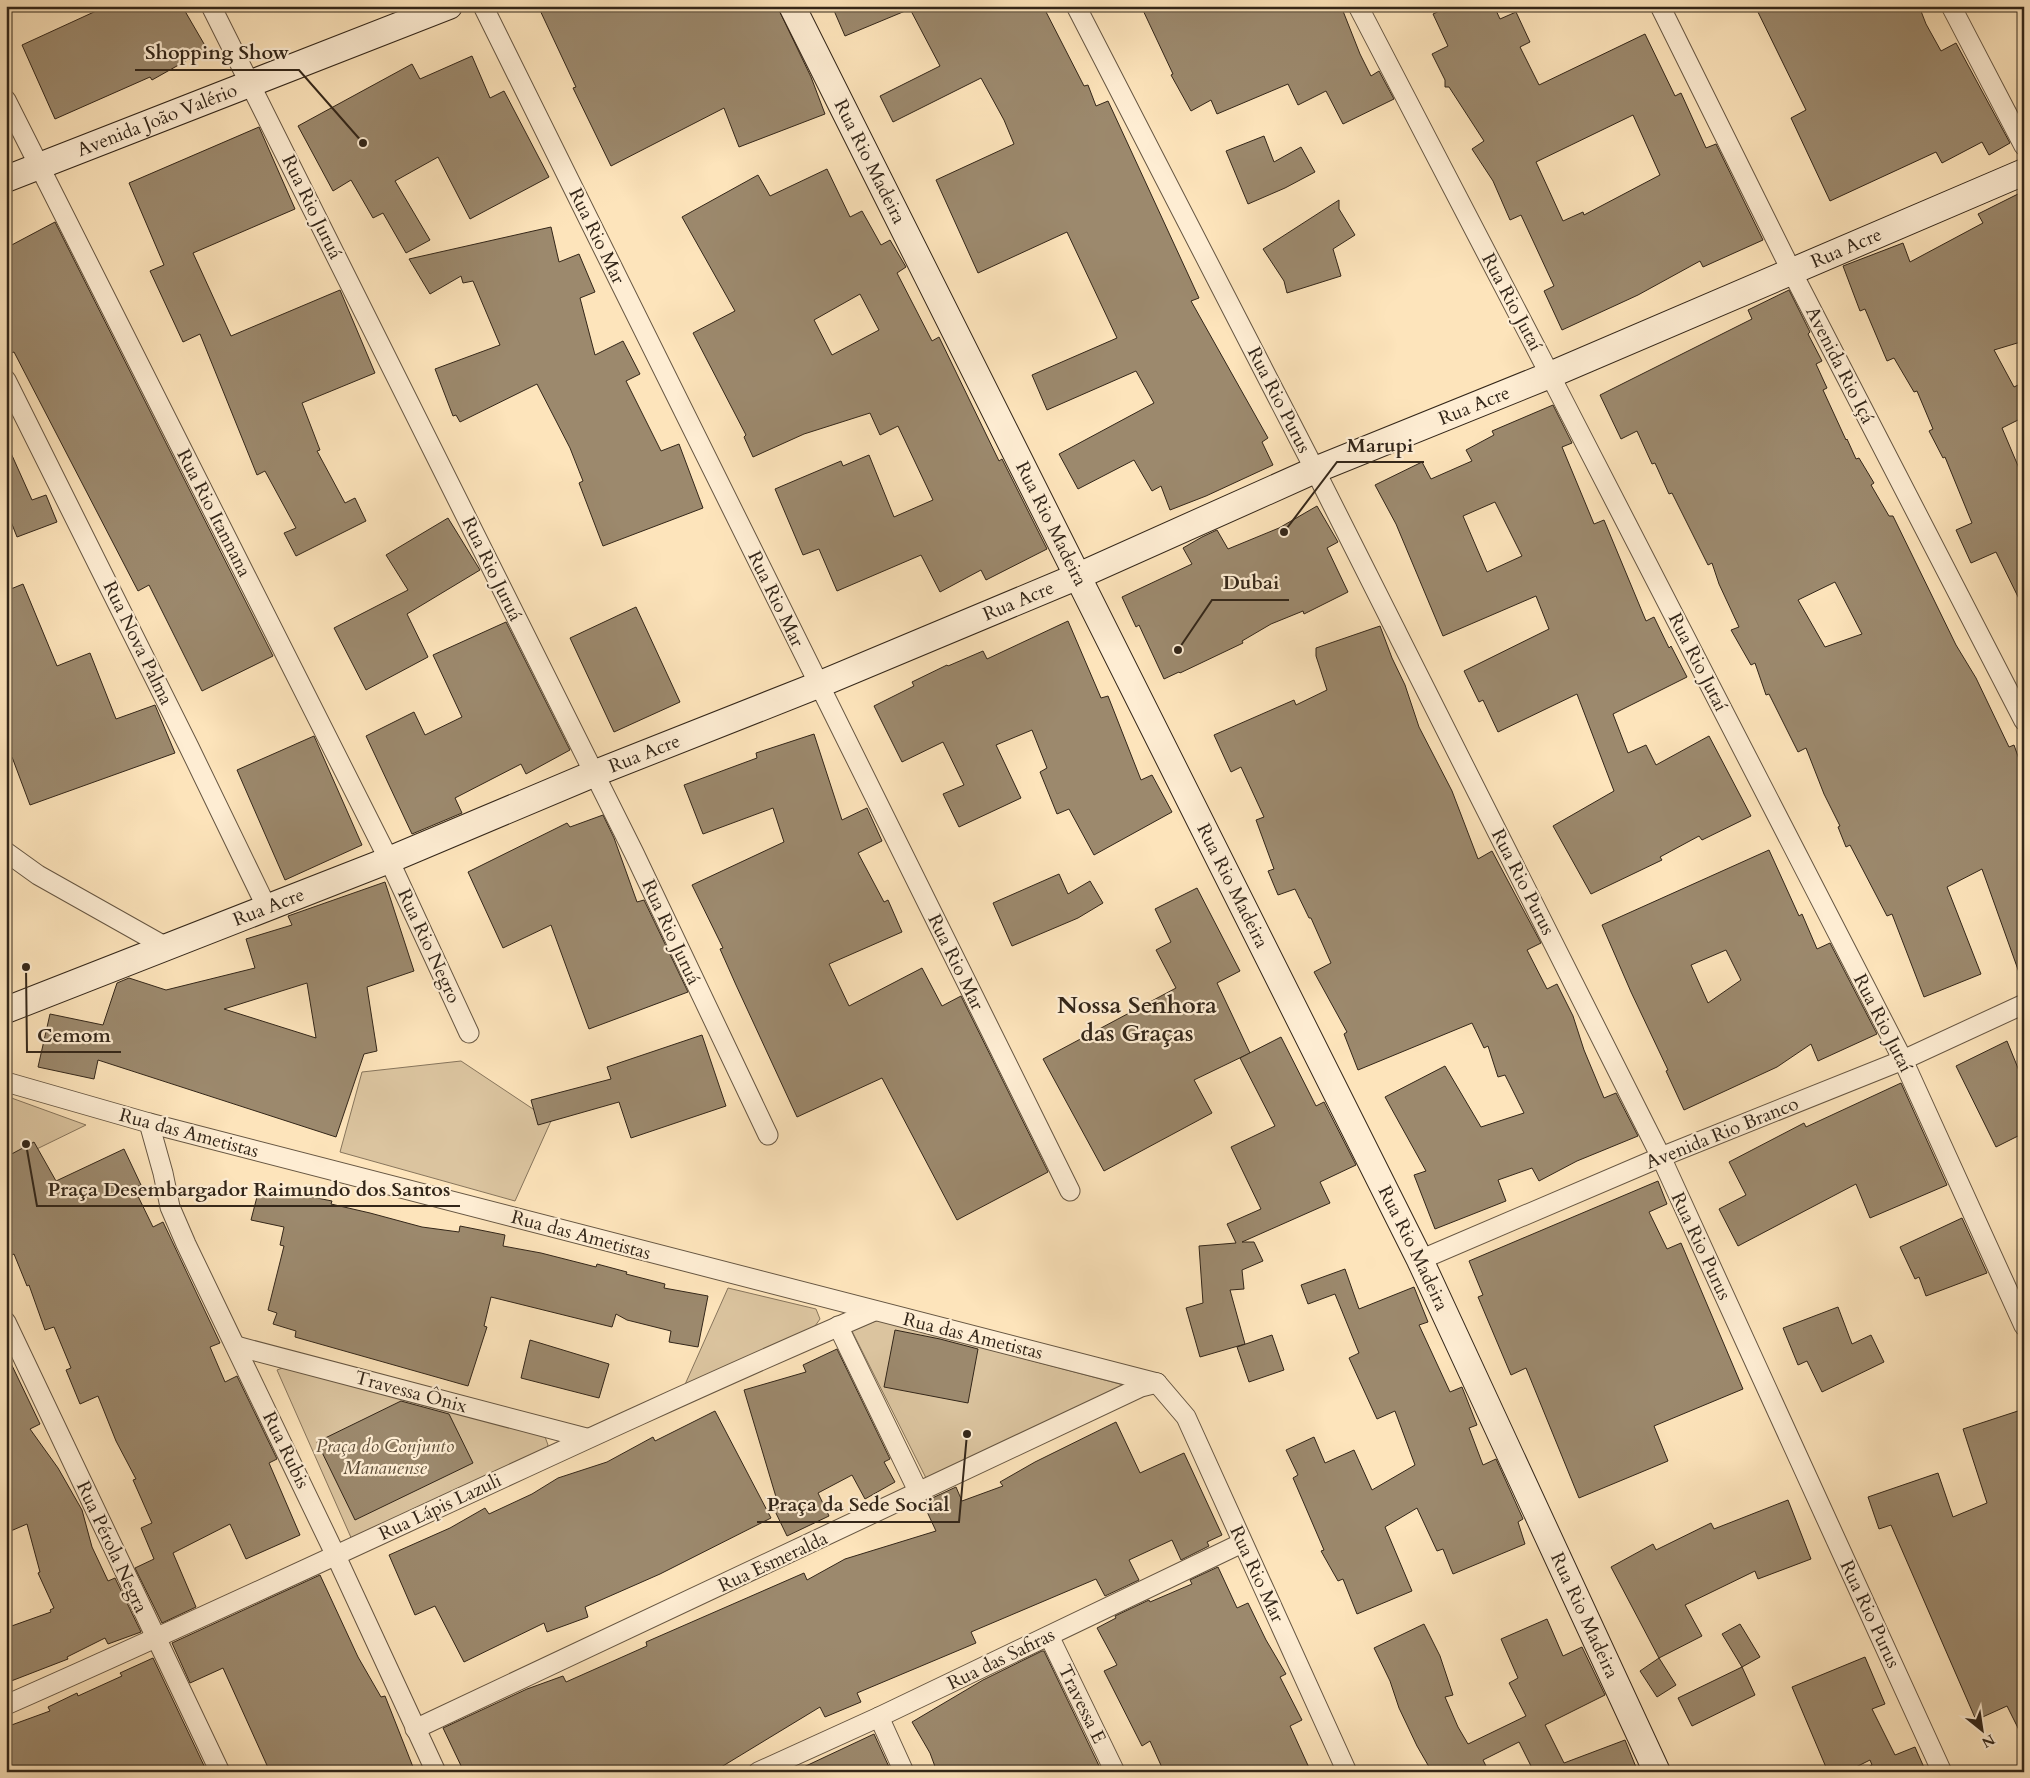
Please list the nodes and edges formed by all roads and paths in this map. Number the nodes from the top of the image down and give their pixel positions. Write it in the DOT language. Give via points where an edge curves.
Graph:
graph roads {
  1 [pos="210,6"];
  2 [pos="449,6"];
  3 [pos="483,6"];
  4 [pos="792,6"];
  5 [pos="1076,6"];
  6 [pos="1358,6"];
  7 [pos="1660,6"];
  8 [pos="1951,6"];
  9 [pos="251,84"];
  10 [pos="6,100"];
  11 [pos="2024,146"];
  12 [pos="40,166"];
  13 [pos="2024,172"];
  14 [pos="6,179"];
  15 [pos="1792,272"];
  16 [pos="1550,375"];
  17 [pos="6,380"];
  18 [pos="1315,470"];
  19 [pos="1076,577"];
  20 [pos="818,685"];
  21 [pos="2024,721"];
  22 [pos="593,774"];
  23 [pos="6,852"];
  24 [pos="389,860"];
  25 [pos="267,908"];
  26 [pos="166,947"];
  27 [pos="2024,1004"];
  28 [pos="6,1010"];
  29 [pos="469,1032"];
  30 [pos="1903,1060"];
  31 [pos="6,1082"];
  32 [pos="149,1123"];
  33 [pos="768,1135"];
  34 [pos="1661,1157"];
  35 [pos="1070,1191"];
  36 [pos="1420,1260"];
  37 [pos="874,1311"];
  38 [pos="6,1322"];
  39 [pos="838,1326"];
  40 [pos="2024,1326"];
  41 [pos="236,1346"];
  42 [pos="1157,1383"];
  43 [pos="586,1438"];
  44 [pos="919,1493"];
  45 [pos="1242,1542"];
  46 [pos="336,1556"];
  47 [pos="1050,1636"];
  48 [pos="156,1639"];
  49 [pos="6,1705"];
  50 [pos="880,1717"];
  51 [pos="416,1728"];
  52 [pos="220,1772"];
  53 [pos="436,1772"];
  54 [pos="758,1772"];
  55 [pos="904,1772"];
  56 [pos="1115,1772"];
  57 [pos="1347,1772"];
  58 [pos="1657,1772"];
  59 [pos="1942,1772"];
  1 -- 9 [label="street, Rua Rio Juruá"];
  2 -- 9 [label="street, Avenida João Valério"];
  3 -- 20 [label="street, Rua Rio Mar"];
  4 -- 19 [label="street, Rua Rio Madeira"];
  5 -- 18 [label="street, Rua Rio Purus"];
  6 -- 16 [label="street, Rua Rio Jutaí"];
  7 -- 15 [label="street, Avenida Rio Içá"];
  8 -- 11 [label="street"];
  9 -- 12 [label="street, Avenida João Valério"];
  9 -- 22 [label="street, Rua Rio Juruá"];
  10 -- 12 [label="street"];
  12 -- 14 [label="street, Avenida João Valério"];
  12 -- 24 [label="street, Rua Rio Itannana"];
  13 -- 15 [label="street, Rua Acre"];
  15 -- 16 [label="street, Rua Acre"];
  15 -- 21 [label="street, Avenida Rio Içá"];
  16 -- 18 [label="street, Rua Acre"];
  16 -- 30 [label="street, Rua Rio Jutaí"];
  17 -- 25 [label="street, Rua Nova Palma"];
  18 -- 19 [label="street, Rua Acre"];
  18 -- 34 [label="street, Rua Rio Purus"];
  19 -- 20 [label="street, Rua Acre"];
  19 -- 36 [label="street, Rua Rio Madeira"];
  20 -- 22 [label="street, Rua Acre"];
  20 -- 35 [label="street, Rua Rio Mar"];
  22 -- 24 [label="street, Rua Acre"];
  22 -- 33 [label="street, Rua Rio Juruá"];
  23 -- 26 [label="street" via="38,874"];
  24 -- 25 [label="street, Rua Acre"];
  24 -- 29 [label="street, Rua Rio Negro"];
  25 -- 26 [label="street, Rua Acre"];
  26 -- 28 [label="street, Rua Acre"];
  27 -- 30 [label="street, Avenida Rio Branco"];
  30 -- 34 [label="street, Avenida Rio Branco"];
  30 -- 40 [label="street, Rua Rio Jutaí"];
  31 -- 32 [label="street, Rua das Ametistas"];
  32 -- 37 [label="street, Rua das Ametistas"];
  32 -- 41 [label="street, Rua Rubis" via="170,1207"];
  34 -- 36 [label="street, Avenida Rio Branco"];
  34 -- 59 [label="street, Rua Rio Purus"];
  36 -- 58 [label="street, Rua Rio Madeira"];
  37 -- 39 [label="street, Rua Lápis Lazuli"];
  37 -- 42 [label="street, Rua das Ametistas"];
  38 -- 48 [label="street, Rua Pérola Negra"];
  39 -- 43 [label="street, Rua Lápis Lazuli"];
  39 -- 44 [label="street"];
  41 -- 43 [label="street, Travessa Ônix"];
  41 -- 46 [label="street, Rua Rubis"];
  42 -- 44 [label="street, Rua Esmeralda" via="1141,1387"];
  42 -- 45 [label="street, Rua Rio Mar" via="1186,1417"];
  43 -- 46 [label="street, Rua Lápis Lazuli"];
  44 -- 51 [label="street, Rua Esmeralda"];
  45 -- 47 [label="street, Rua das Safiras"];
  45 -- 57 [label="street, Rua Rio Mar"];
  46 -- 48 [label="street, Rua Lápis Lazuli"];
  46 -- 51 [label="street, Rua Rubis"];
  47 -- 50 [label="street, Rua das Safiras"];
  47 -- 56 [label="street, Travessa E"];
  48 -- 49 [label="street, Rua Lápis Lazuli"];
  48 -- 52 [label="street, Rua Pérola Negra"];
  50 -- 54 [label="street, Rua das Safiras"];
  50 -- 55 [label="street"];
  51 -- 53 [label="street, Rua Rubis"];
}
